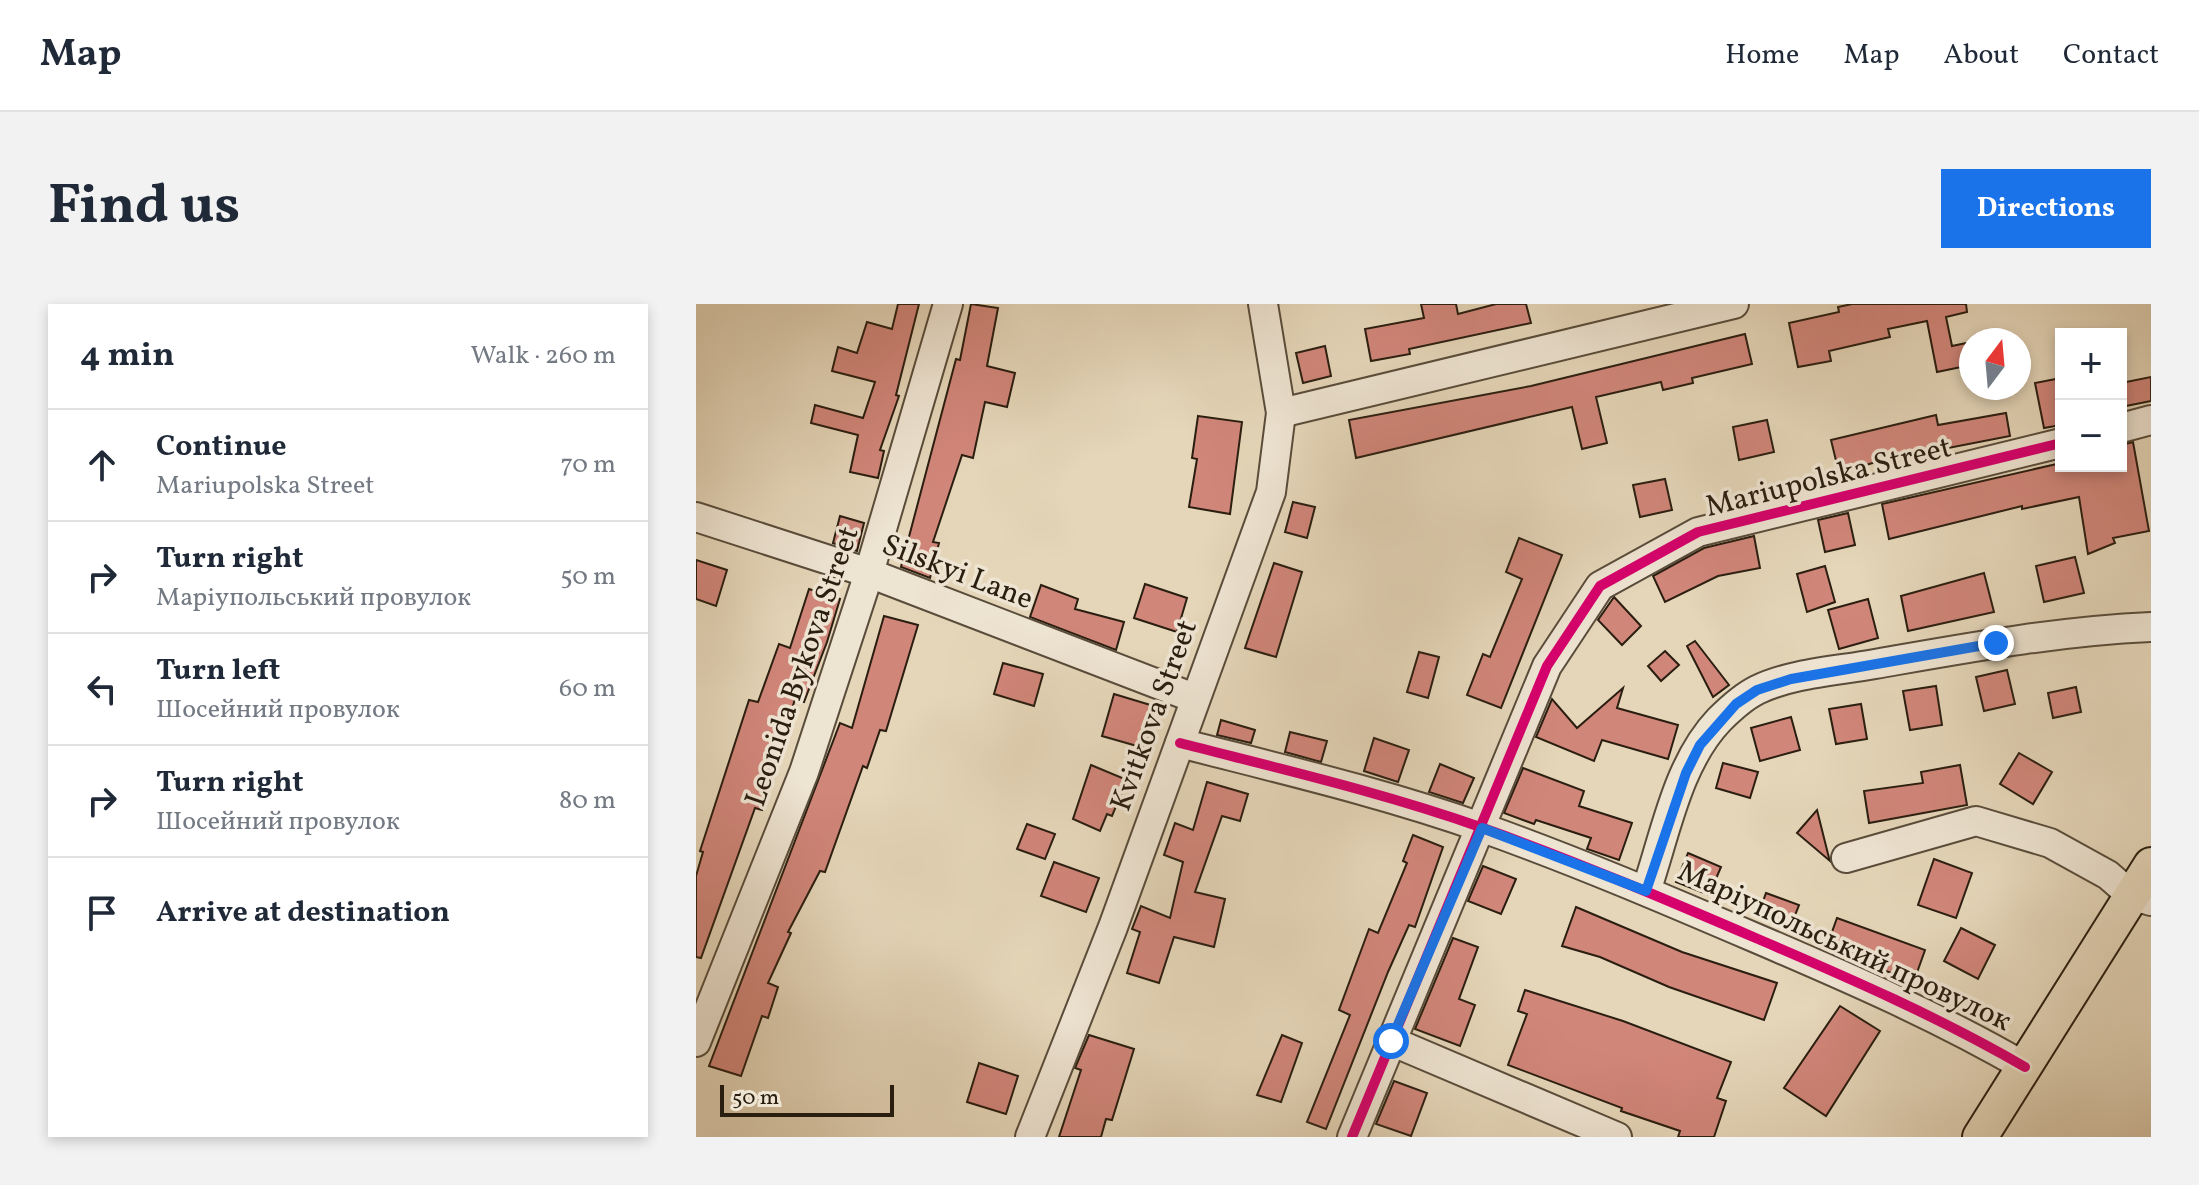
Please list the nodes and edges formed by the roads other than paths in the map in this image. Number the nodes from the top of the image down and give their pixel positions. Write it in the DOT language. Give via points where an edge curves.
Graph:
graph roads {
  1 [pos="948,304"];
  2 [pos="1263,304"];
  3 [pos="1734,304"];
  4 [pos="1281,413"];
  5 [pos="2151,420"];
  6 [pos="2127,426"];
  7 [pos="2055,444"];
  8 [pos="696,517"];
  9 [pos="869,573"];
  10 [pos="2151,627"];
  11 [pos="1194,698"];
  12 [pos="1180,743"];
  13 [pos="1482,828"];
  14 [pos="1846,858"];
  15 [pos="2151,865"];
  16 [pos="1646,891"];
  17 [pos="2141,898"];
  18 [pos="1391,1041"];
  19 [pos="696,1042"];
  20 [pos="2025,1067"];
  21 [pos="1030,1137"];
  22 [pos="1352,1137"];
  23 [pos="1617,1137"];
  24 [pos="1980,1137"];
  1 -- 9 [label="street, Leonida Bykova Street"];
  2 -- 4 [label="street, Kvitkova Street"];
  3 -- 4 [label="street"];
  4 -- 11 [label="street, Kvitkova Street" via="1271,492"];
  5 -- 6 [label="street"];
  7 -- 13 [label="street, Mariupolska Street" via="1698,532 1600,586 1547,666"];
  8 -- 9 [label="street, Silskyi Lane"];
  9 -- 11 [label="street, Silskyi Lane"];
  9 -- 19 [label="street, Leonida Bykova Street" via="804,772"];
  10 -- 16 [label="street" via="2080,630 1996,643 1791,679 1757,690 1717,722 1700,745"];
  11 -- 12 [label="street, Kvitkova Street"];
  12 -- 13 [label="street, Маріупольський провулок" via="1356,788"];
  12 -- 21 [label="street, Kvitkova Street"];
  13 -- 16 [label="street, Маріупольський провулок"];
  13 -- 18 [label="street, Mariupolska Street"];
  14 -- 17 [label="street" via="1976,821 2050,843"];
  15 -- 17 [label="main road"];
  16 -- 20 [label="street, Маріупольський провулок" via="1943,1021"];
  17 -- 20 [label="main road"];
  18 -- 22 [label="street, Mariupolska Street"];
  18 -- 23 [label="street"];
  20 -- 24 [label="main road"];
}
